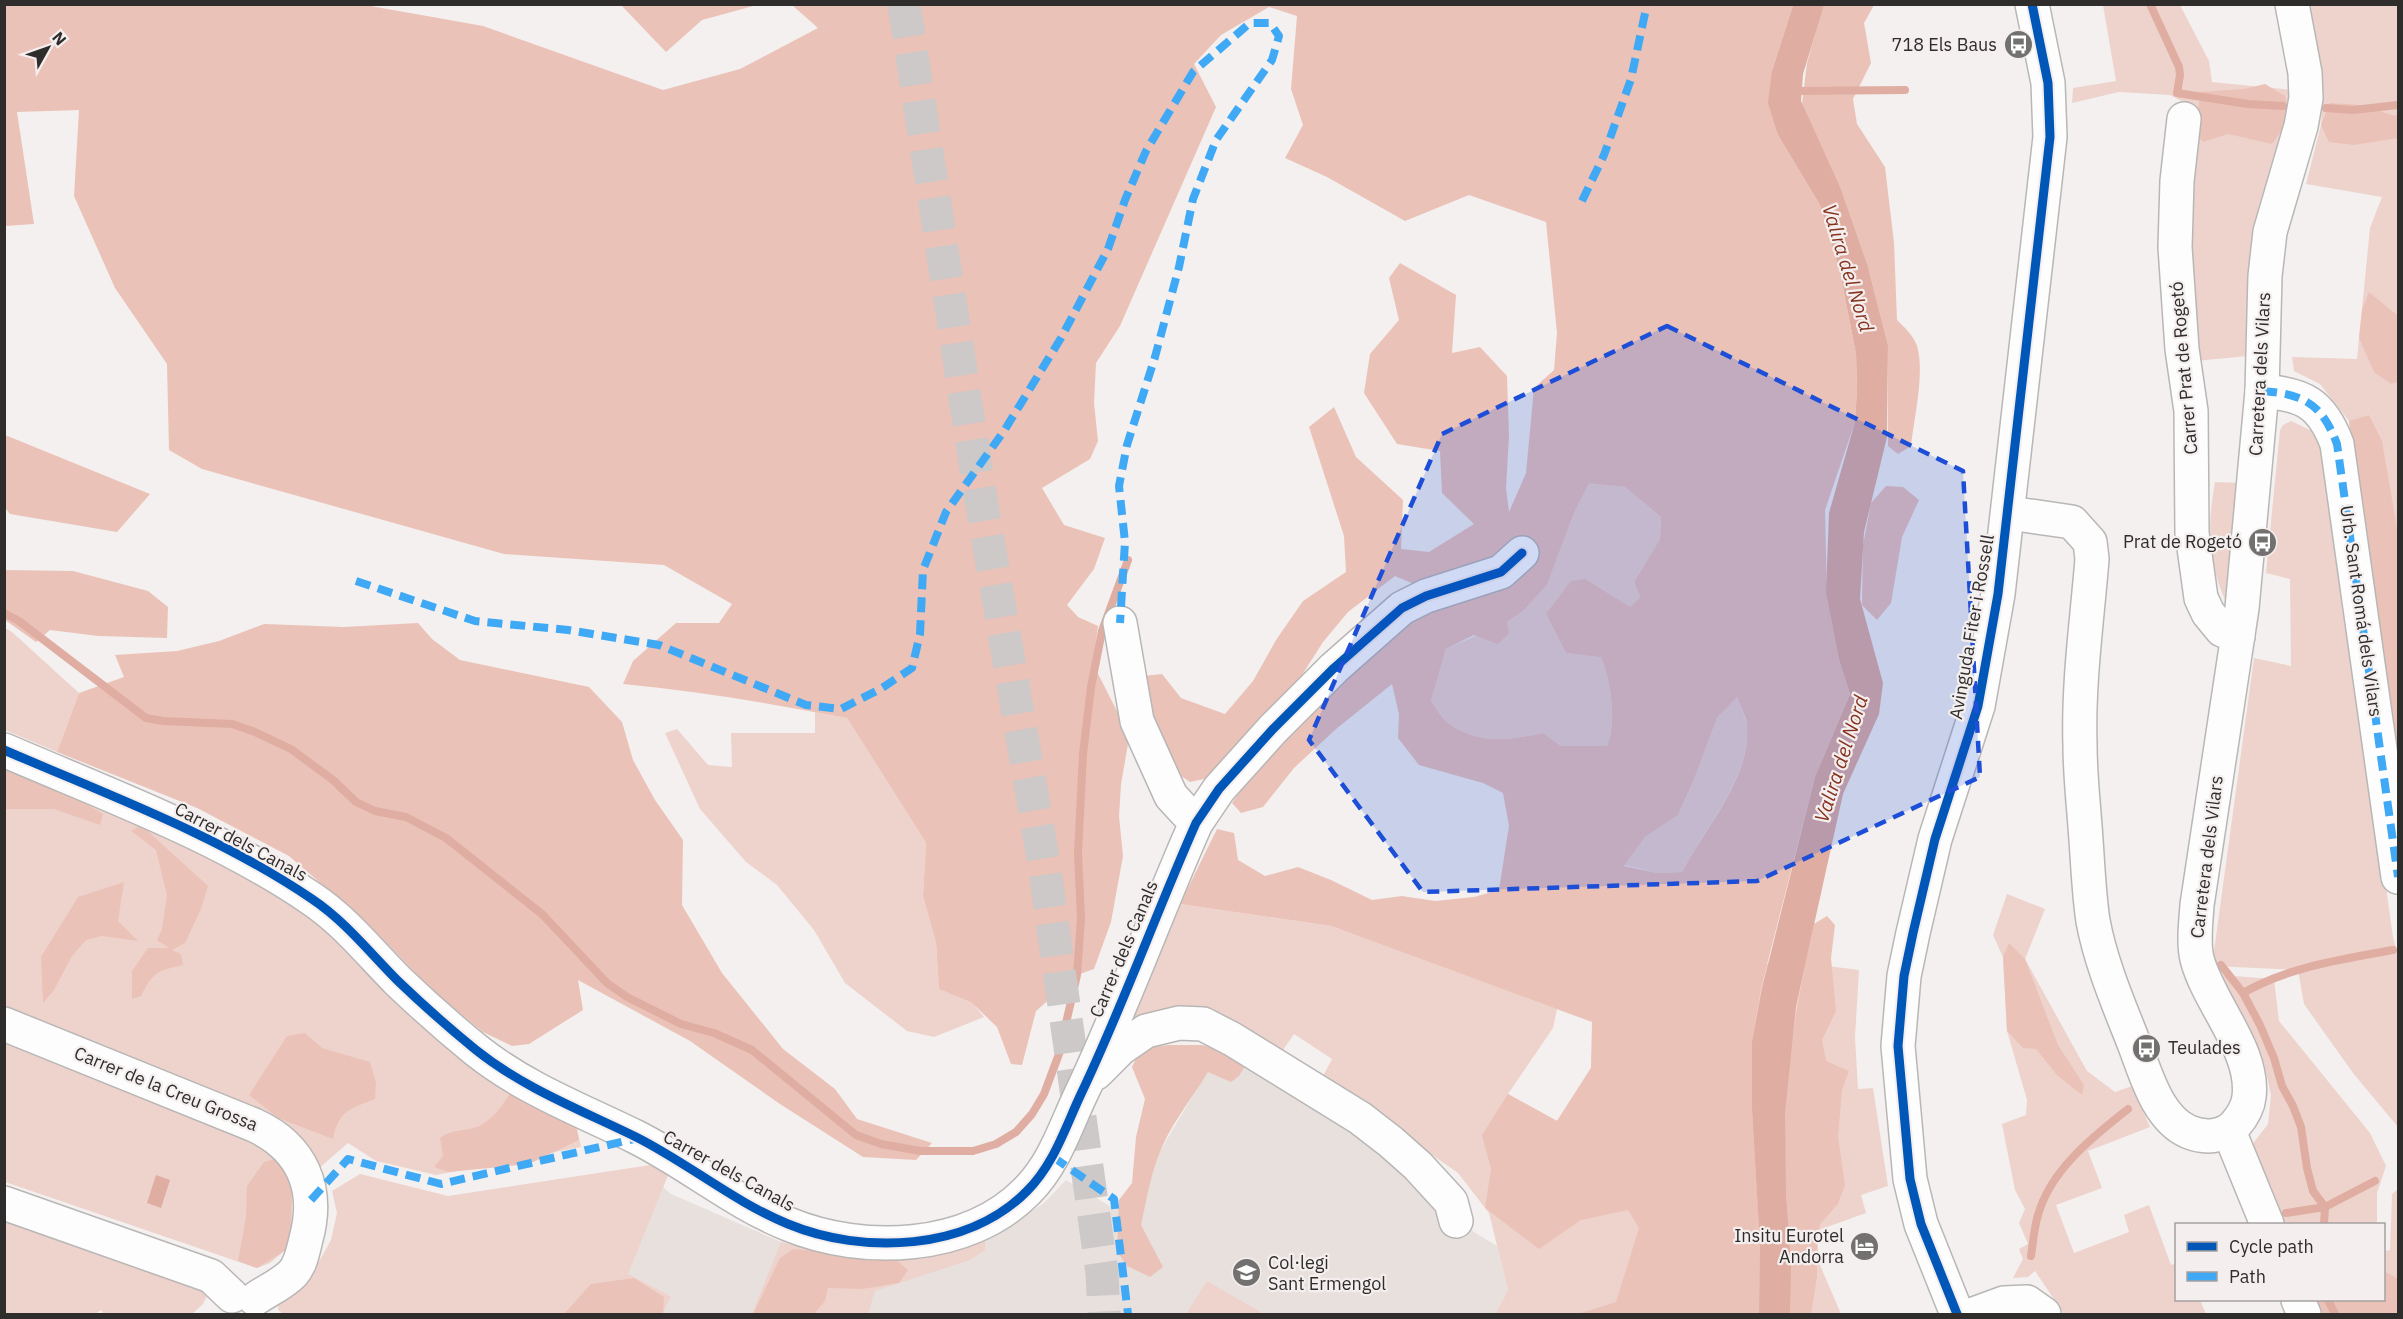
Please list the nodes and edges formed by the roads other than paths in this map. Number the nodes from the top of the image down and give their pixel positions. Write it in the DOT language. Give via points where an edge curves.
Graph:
graph roads {
  1 [pos="2032,4"];
  2 [pos="2292,4"];
  3 [pos="2184,119"];
  4 [pos="2262,390"];
  5 [pos="2008,513"];
  6 [pos="1522,553"];
  7 [pos="1120,623"];
  8 [pos="2238,636"];
  9 [pos="4,750"];
  10 [pos="1196,823"];
  11 [pos="2398,877"];
  12 [pos="4,1024"];
  13 [pos="1088,1082"];
  14 [pos="2229,1131"];
  15 [pos="4,1203"];
  16 [pos="1456,1221"];
  17 [pos="2267,1223"];
  18 [pos="242,1306"];
  19 [pos="1957,1314"];
  20 [pos="1974,1314"];
  21 [pos="2044,1314"];
  1 -- 5 [label="street, Avinguda Fiter i Rossell" via="2048,83 2050,137"];
  2 -- 4 [label="street, Carretera dels Vilars" via="2306,98 2270,232"];
  3 -- 8 [label="street, Carrer Prat de Rogetó" via="2175,247 2191,411 2192,533 2201,598 2222,630"];
  4 -- 8 [label="street, Carretera dels Vilars"];
  4 -- 11 [label="street, Urb. Sant Romá dels Vilars" via="2299,397 2312,405 2323,414 2337,444"];
  5 -- 14 [label="street" via="2072,522 2090,542 2080,745 2093,921 2150,1087 2164,1110 2180,1128 2200,1137"];
  5 -- 19 [label="street, Avinguda Fiter i Rossell" via="1978,706 1924,883 1904,976 1898,1046 1910,1179 1921,1224"];
  6 -- 10 [label="street, Carrer dels Canals" via="1501,572 1426,596 1402,608 1272,729 1219,789"];
  7 -- 10 [label="street" via="1137,722 1171,796"];
  8 -- 14 [label="street, Carretera dels Vilars" via="2195,940 2205,979 2250,1076 2249,1099"];
  9 -- 13 [label="street, Carrer dels Canals" via="198,834 277,876 317,902 438,1018 490,1060 530,1087 638,1138 716,1187 789,1225 844,1239 895,1243 939,1239 979,1224 1017,1200 1042,1175"];
  10 -- 13 [label="street, Carrer dels Canals"];
  12 -- 18 [label="street, Carrer de la Creu Grossa" via="254,1125 273,1134 293,1154 308,1178 311,1200 300,1262 292,1274"];
  13 -- 16 [label="street, Carrer dels Canals" via="1120,1049 1146,1031 1179,1023 1203,1024 1360,1118 1391,1142 1451,1202"];
  14 -- 17 [label="street"];
  15 -- 18 [label="street" via="211,1276"];
  20 -- 21 [label="street" via="2004,1303 2027,1302"];
}
